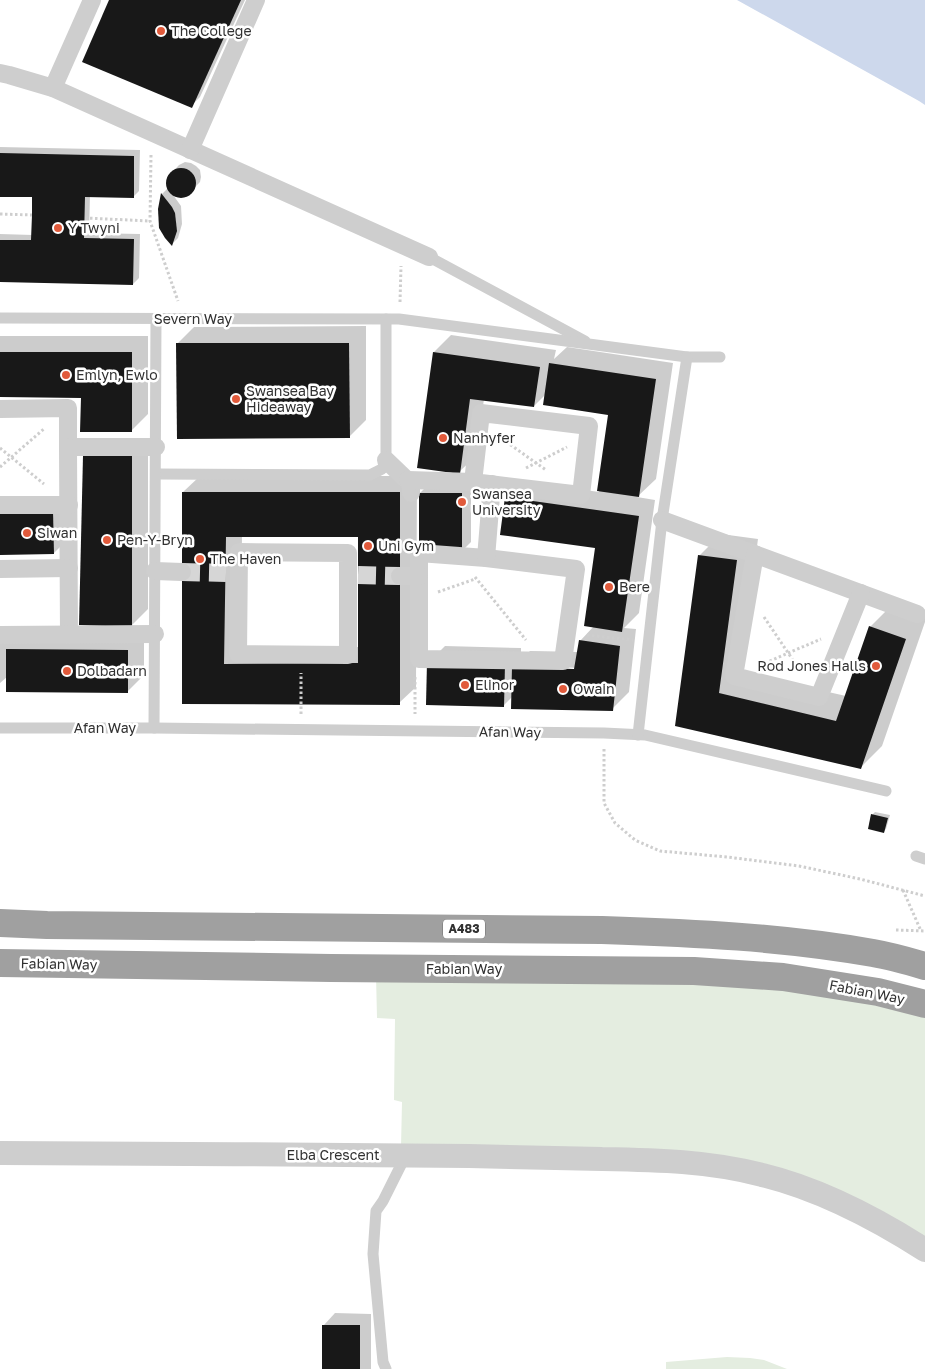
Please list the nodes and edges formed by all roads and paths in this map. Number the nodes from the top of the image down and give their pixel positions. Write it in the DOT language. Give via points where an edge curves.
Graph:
graph roads {
  1 [pos="92,0"];
  2 [pos="256,0"];
  3 [pos="0,73"];
  4 [pos="53,88"];
  5 [pos="152,133"];
  6 [pos="190,150"];
  7 [pos="0,214"];
  8 [pos="32,215"];
  9 [pos="85,218"];
  10 [pos="150,222"];
  11 [pos="402,245"];
  12 [pos="429,257"];
  13 [pos="0,318"];
  14 [pos="156,318"];
  15 [pos="184,319"];
  16 [pos="386,319"];
  17 [pos="399,319"];
  18 [pos="593,345"];
  19 [pos="687,357"];
  20 [pos="720,357"];
  21 [pos="68,408"];
  22 [pos="0,409"];
  23 [pos="480,424"];
  24 [pos="588,437"];
  25 [pos="68,447"];
  26 [pos="156,447"];
  27 [pos="0,448"];
  28 [pos="11,457"];
  29 [pos="386,460"];
  30 [pos="536,463"];
  31 [pos="0,467"];
  32 [pos="156,474"];
  33 [pos="473,482"];
  34 [pos="492,484"];
  35 [pos="581,495"];
  36 [pos="0,505"];
  37 [pos="69,505"];
  38 [pos="662,520"];
  39 [pos="447,554"];
  40 [pos="755,554"];
  41 [pos="486,558"];
  42 [pos="69,568"];
  43 [pos="0,569"];
  44 [pos="155,571"];
  45 [pos="182,572"];
  46 [pos="400,576"];
  47 [pos="419,576"];
  48 [pos="861,593"];
  49 [pos="748,594"];
  50 [pos="917,614"];
  51 [pos="847,628"];
  52 [pos="567,632"];
  53 [pos="0,634"];
  54 [pos="69,634"];
  55 [pos="155,634"];
  56 [pos="648,642"];
  57 [pos="788,653"];
  58 [pos="301,655"];
  59 [pos="419,660"];
  60 [pos="542,660"];
  61 [pos="734,676"];
  62 [pos="819,697"];
  63 [pos="0,728"];
  64 [pos="154,728"];
  65 [pos="300,730"];
  66 [pos="415,732"];
  67 [pos="604,733"];
  68 [pos="638,735"];
  69 [pos="886,792"];
  70 [pos="903,890"];
  71 [pos="925,896"];
  72 [pos="0,923"];
  73 [pos="920,931"];
  74 [pos="0,963"];
  75 [pos="925,966"];
  76 [pos="925,1004"];
  77 [pos="0,1153"];
  78 [pos="406,1155"];
  79 [pos="925,1250"];
  80 [pos="386,1369"];
  1 -- 4 [label="street"];
  2 -- 6 [label="street"];
  3 -- 4 [label="street"];
  4 -- 5 [label="street"];
  5 -- 6 [label="street"];
  5 -- 10 [label="path"];
  6 -- 11 [label="street"];
  7 -- 8 [label="path"];
  9 -- 10 [label="path"];
  10 -- 15 [label="path"];
  11 -- 12 [label="street"];
  11 -- 17 [label="path"];
  12 -- 18 [label="lane"];
  13 -- 14 [label="lane, Severn Way"];
  14 -- 15 [label="lane, Severn Way"];
  14 -- 26 [label="lane"];
  15 -- 16 [label="lane, Severn Way"];
  16 -- 17 [label="lane, Severn Way"];
  16 -- 29 [label="lane"];
  17 -- 18 [label="lane, Severn Way"];
  18 -- 19 [label="lane, Severn Way"];
  19 -- 20 [label="lane, Severn Way"];
  19 -- 38 [label="lane"];
  21 -- 22 [label="street"];
  21 -- 25 [label="street"];
  21 -- 28 [label="path"];
  23 -- 24 [label="street" via="481,413 589,426"];
  23 -- 30 [label="path"];
  23 -- 33 [label="street"];
  24 -- 30 [label="path"];
  24 -- 35 [label="street"];
  25 -- 26 [label="street"];
  25 -- 37 [label="street"];
  26 -- 32 [label="lane"];
  27 -- 28 [label="path"];
  28 -- 31 [label="path"];
  28 -- 37 [label="path"];
  29 -- 32 [label="lane" via="382,469 370,474"];
  29 -- 33 [label="street" via="409,486"];
  30 -- 34 [label="path"];
  30 -- 35 [label="path"];
  32 -- 44 [label="lane"];
  33 -- 34 [label="street"];
  34 -- 35 [label="street"];
  34 -- 41 [label="street"];
  36 -- 37 [label="street"];
  37 -- 42 [label="street"];
  38 -- 40 [label="street"];
  38 -- 56 [label="lane"];
  39 -- 41 [label="street"];
  39 -- 47 [label="street" via="419,553"];
  39 -- 60 [label="path" via="476,578"];
  40 -- 48 [label="street"];
  40 -- 49 [label="street"];
  41 -- 52 [label="street" via="576,569"];
  42 -- 43 [label="street"];
  42 -- 54 [label="street"];
  44 -- 45 [label="street"];
  44 -- 55 [label="lane"];
  46 -- 47 [label="street"];
  47 -- 59 [label="street"];
  48 -- 50 [label="street"];
  48 -- 51 [label="street"];
  49 -- 57 [label="path"];
  49 -- 61 [label="street"];
  51 -- 57 [label="path"];
  51 -- 62 [label="street"];
  52 -- 56 [label="path"];
  52 -- 60 [label="street" via="563,661"];
  53 -- 54 [label="street"];
  54 -- 55 [label="street"];
  55 -- 64 [label="lane"];
  56 -- 68 [label="lane"];
  57 -- 61 [label="path"];
  57 -- 62 [label="path"];
  58 -- 58 [label="street" via="238,654 232,573 239,552 348,553 348,655"];
  58 -- 65 [label="path"];
  59 -- 60 [label="street"];
  59 -- 66 [label="path" via="415,670"];
  61 -- 62 [label="street"];
  63 -- 64 [label="lane, Afan Way"];
  64 -- 65 [label="lane, Afan Way"];
  65 -- 66 [label="lane, Afan Way"];
  66 -- 67 [label="lane, Afan Way"];
  67 -- 68 [label="lane, Afan Way"];
  67 -- 70 [label="path" via="604,802 615,823 635,840 660,851 798,866"];
  68 -- 69 [label="lane, Afan Way"];
  70 -- 71 [label="path"];
  70 -- 73 [label="path"];
  72 -- 75 [label="highway, A483" via="693,933 874,953"];
  74 -- 76 [label="highway, Fabian Way" via="694,971 782,977 878,992"];
  77 -- 78 [label="street, Elba Crescent"];
  78 -- 79 [label="street, Elba Crescent" via="667,1160 714,1165 808,1189 855,1210"];
  78 -- 80 [label="lane" via="376,1212 373,1254"];
}
